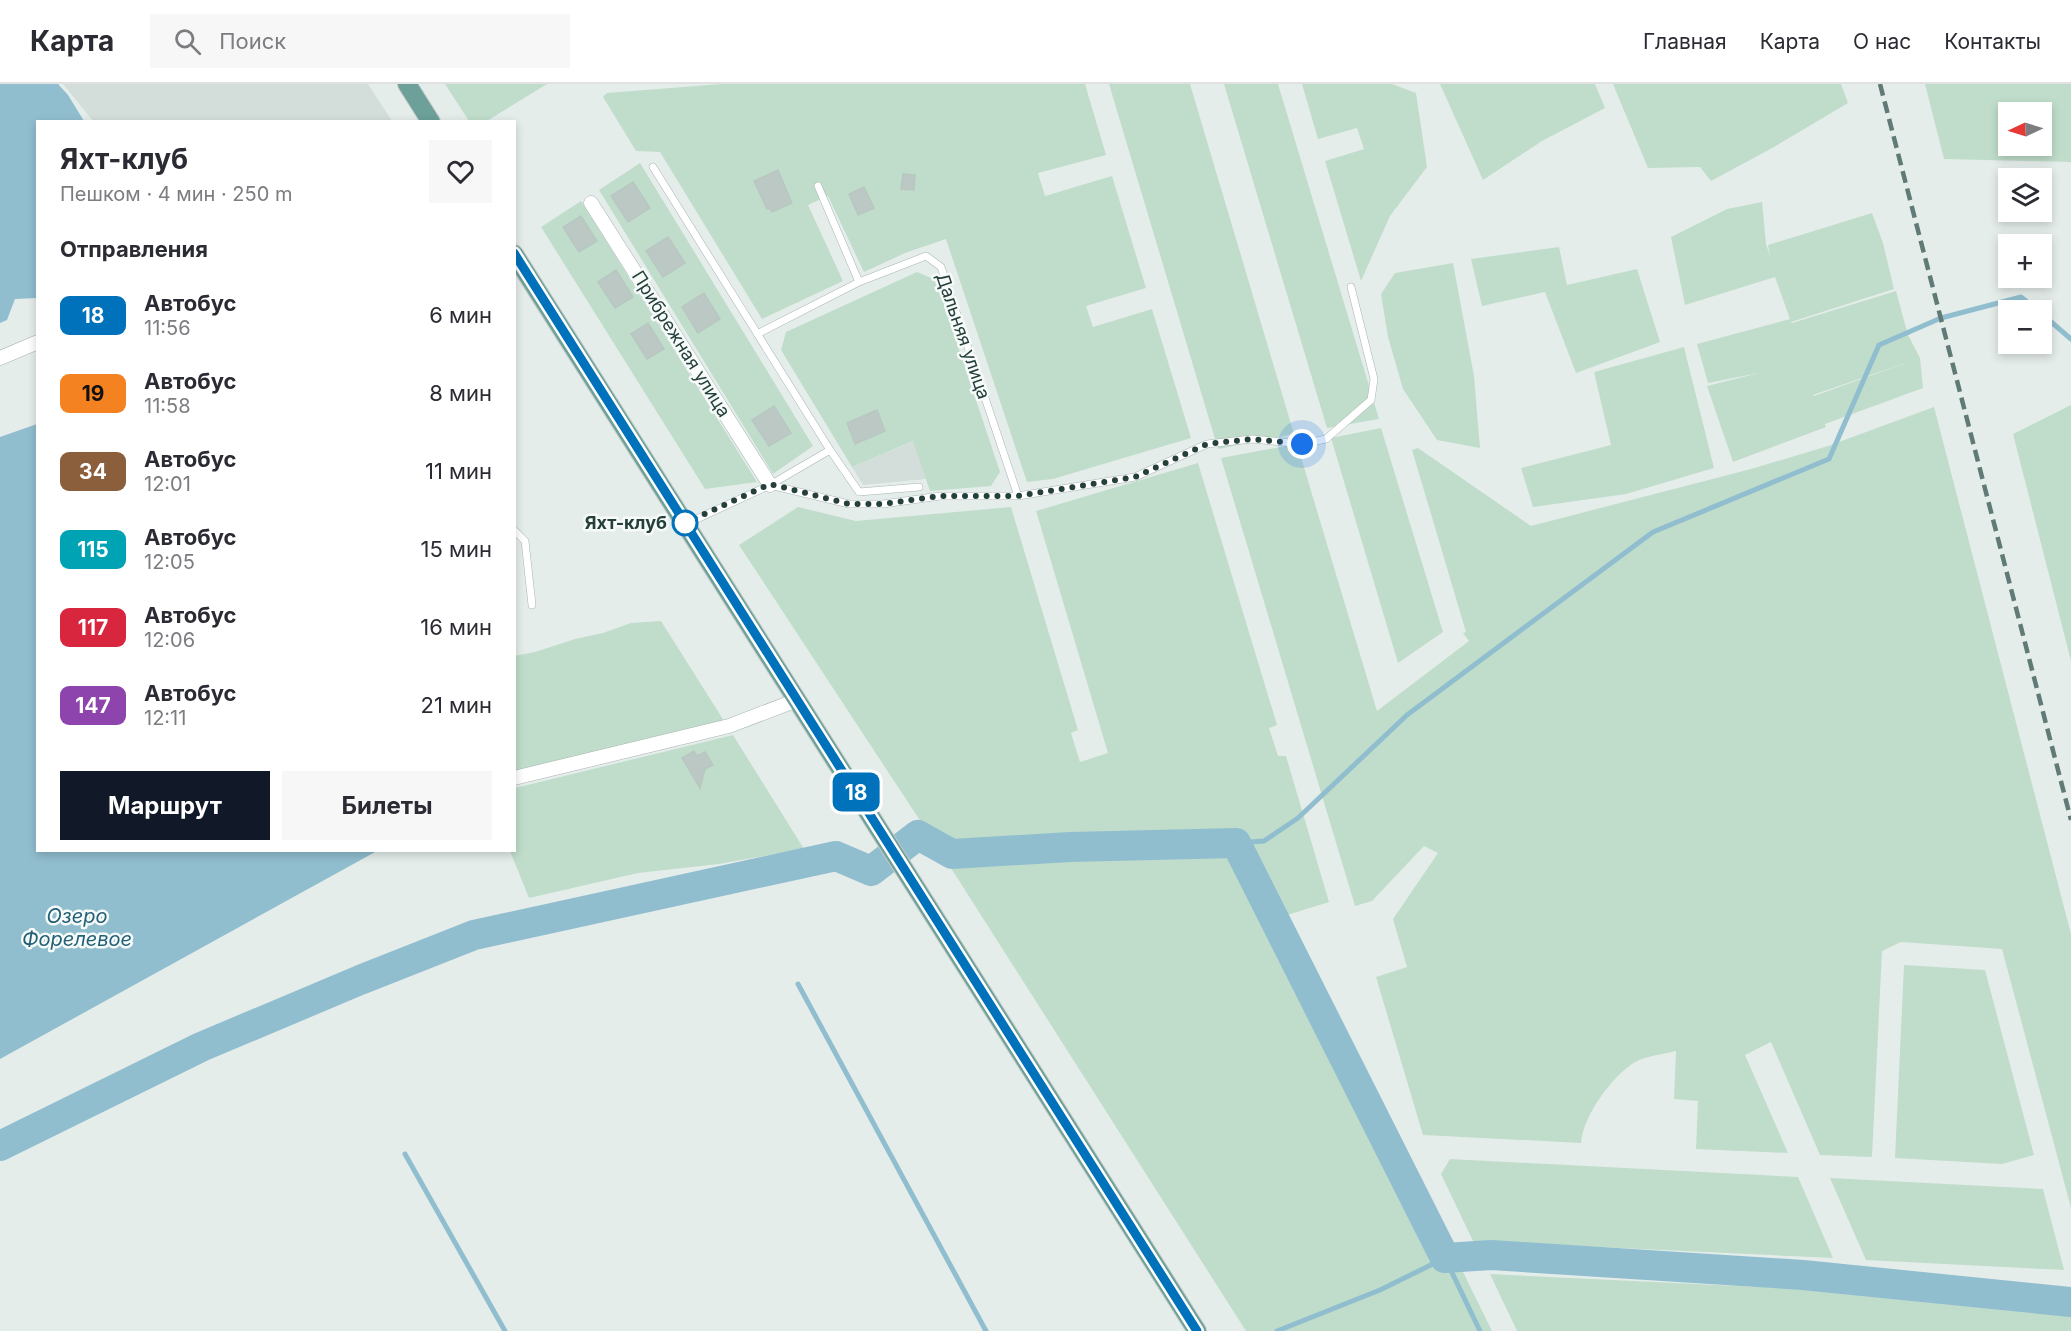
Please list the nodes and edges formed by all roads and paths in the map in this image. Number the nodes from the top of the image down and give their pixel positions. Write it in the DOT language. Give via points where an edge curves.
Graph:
graph roads {
  1 [pos="407,84"];
  2 [pos="430,120"];
  3 [pos="653,167"];
  4 [pos="818,186"];
  5 [pos="591,203"];
  6 [pos="516,257"];
  7 [pos="859,282"];
  8 [pos="1351,287"];
  9 [pos="757,334"];
  10 [pos="36,343"];
  11 [pos="0,358"];
  12 [pos="830,450"];
  13 [pos="770,484"];
  14 [pos="919,487"];
  15 [pos="1018,496"];
  16 [pos="686,524"];
  17 [pos="516,532"];
  18 [pos="532,605"];
  19 [pos="797,700"];
  20 [pos="516,778"];
  21 [pos="1197,1331"];
  1 -- 2 [label="main road"];
  3 -- 9 [label="lane"];
  4 -- 7 [label="lane"];
  5 -- 13 [label="street, Прибрежная улица"];
  6 -- 16 [label="main road"];
  7 -- 9 [label="lane, Дальняя улица"];
  7 -- 15 [label="lane, Дальняя улица" via="926,256 941,267"];
  8 -- 15 [label="lane" via="1374,379 1371,400 1326,439 1302,444 1252,439 1207,444 1135,477"];
  9 -- 12 [label="lane"];
  10 -- 11 [label="street"];
  12 -- 13 [label="lane"];
  12 -- 14 [label="lane" via="860,492"];
  13 -- 15 [label="lane" via="849,504 940,496"];
  13 -- 16 [label="lane"];
  16 -- 19 [label="main road"];
  17 -- 18 [label="lane" via="525,541"];
  19 -- 20 [label="street" via="729,726"];
  19 -- 21 [label="main road"];
}
